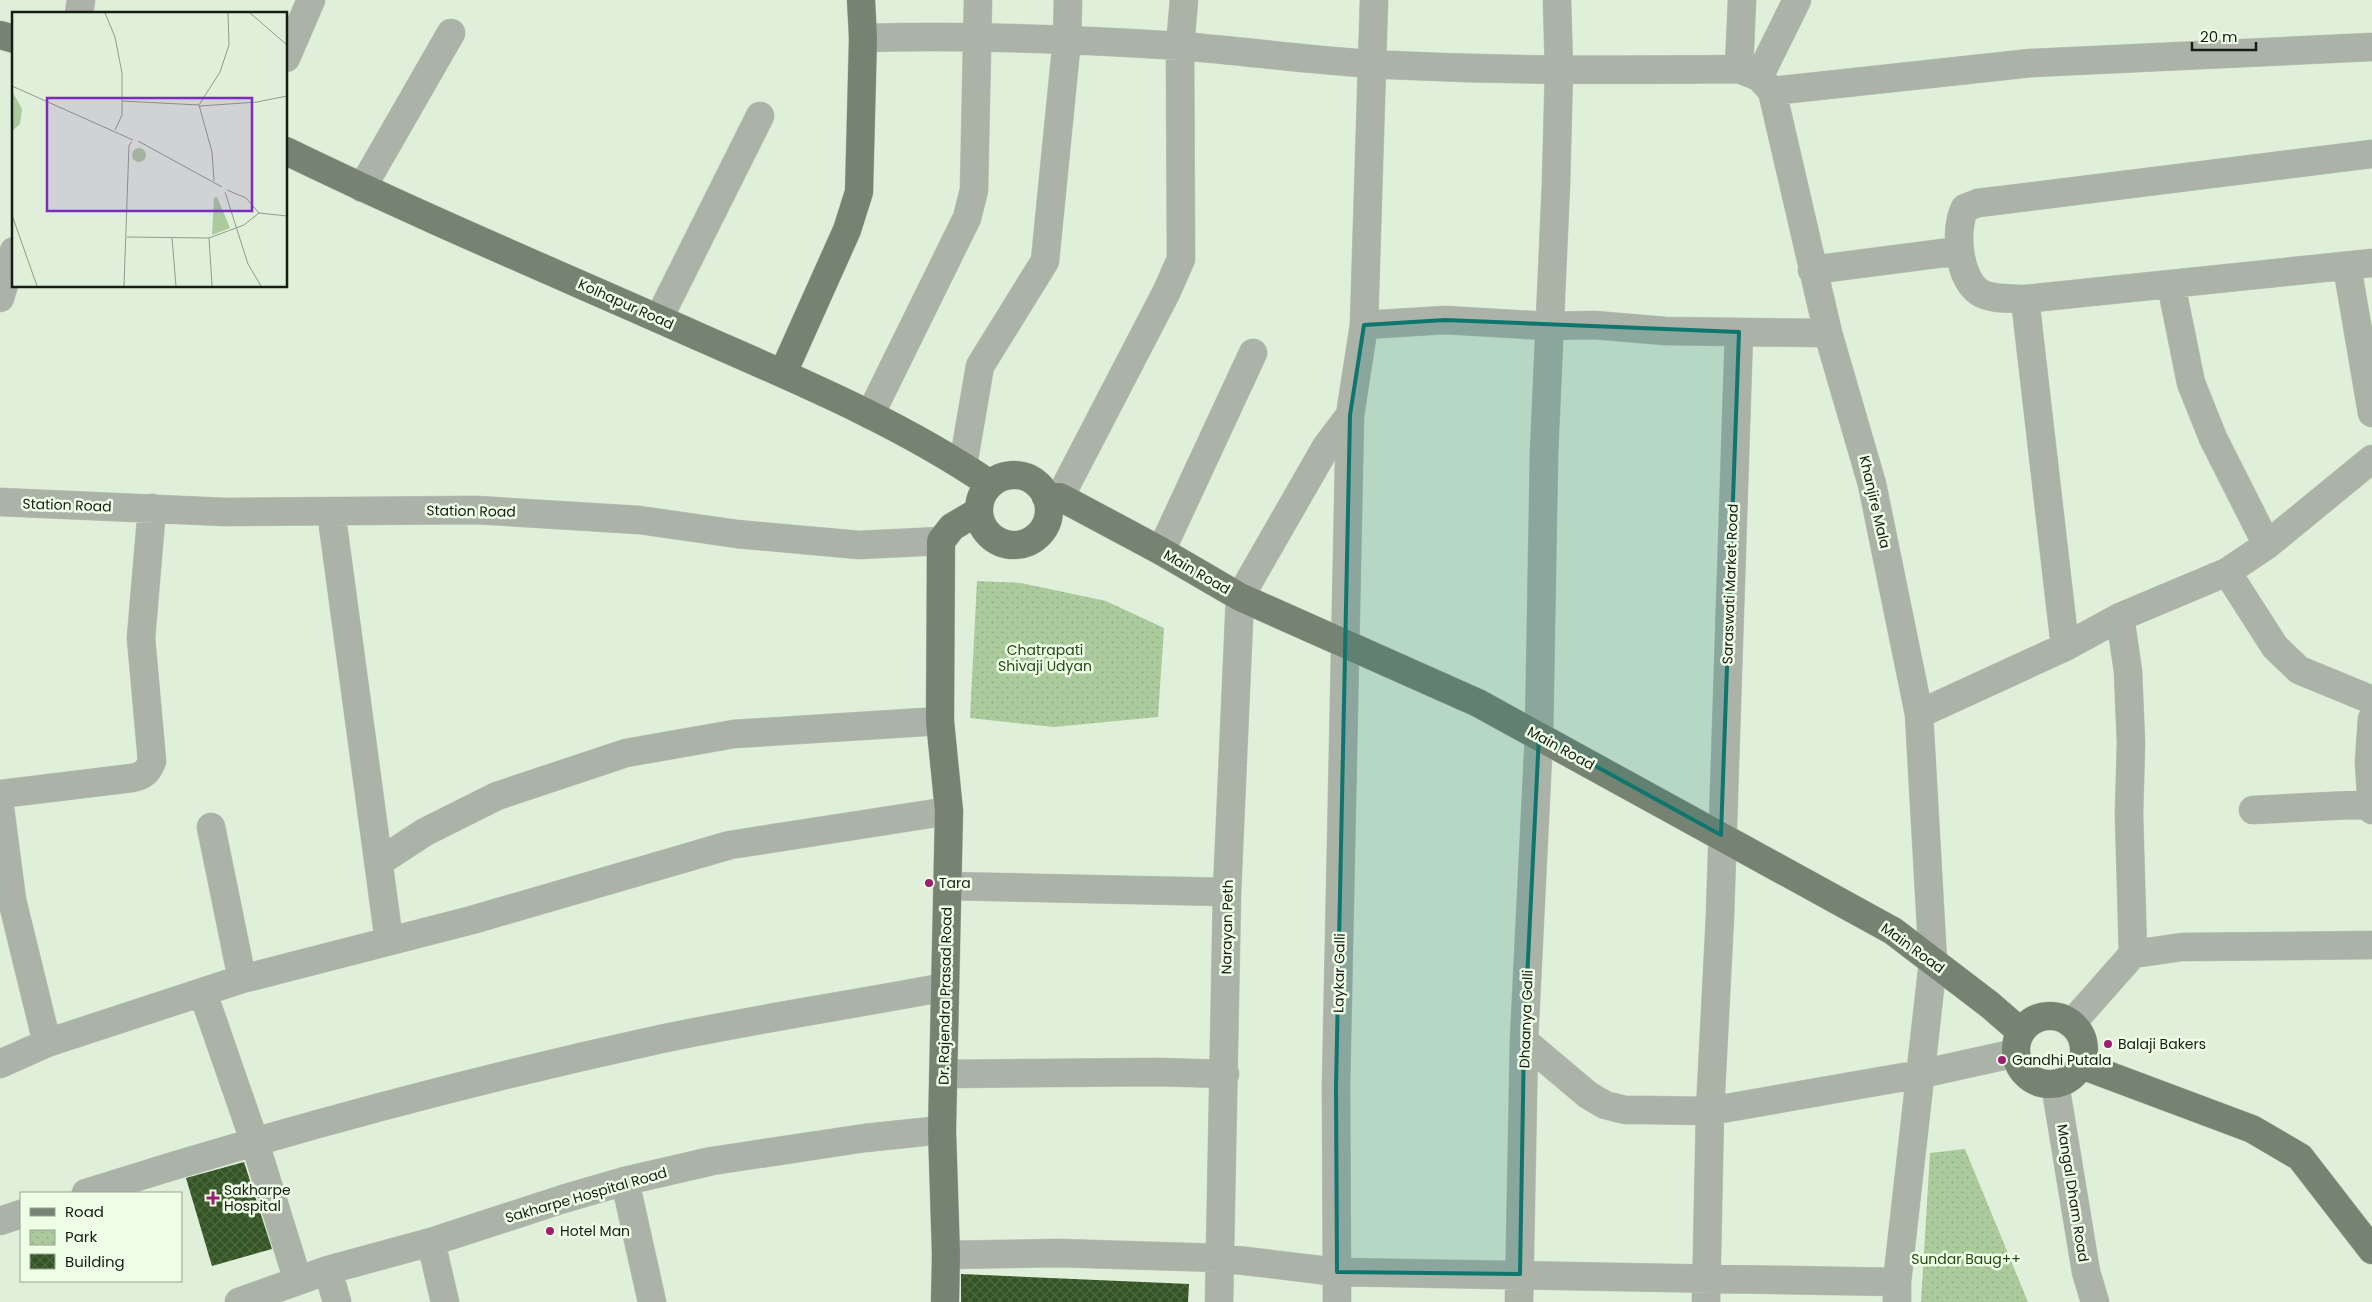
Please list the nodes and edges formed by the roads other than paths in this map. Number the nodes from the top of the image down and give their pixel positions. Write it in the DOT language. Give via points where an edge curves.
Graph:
graph roads {
  1 [pos="311,0"];
  2 [pos="861,0"];
  3 [pos="978,0"];
  4 [pos="1068,0"];
  5 [pos="1184,0"];
  6 [pos="1374,0"];
  7 [pos="1557,0"];
  8 [pos="1742,0"];
  9 [pos="1797,0"];
  10 [pos="452,33"];
  11 [pos="977,37"];
  12 [pos="863,38"];
  13 [pos="1067,39"];
  14 [pos="1180,46"];
  15 [pos="2372,47"];
  16 [pos="288,53"];
  17 [pos="1372,64"];
  18 [pos="1558,70"];
  19 [pos="1757,79"];
  20 [pos="760,116"];
  21 [pos="288,153"];
  22 [pos="2372,154"];
  23 [pos="362,188"];
  24 [pos="1959,251"];
  25 [pos="12,258"];
  26 [pos="2359,264"];
  27 [pos="1812,270"];
  28 [pos="2171,284"];
  29 [pos="0,298"];
  30 [pos="2025,299"];
  31 [pos="659,318"];
  32 [pos="1364,325"];
  33 [pos="1548,326"];
  34 [pos="1739,332"];
  35 [pos="1828,333"];
  36 [pos="1253,353"];
  37 [pos="783,373"];
  38 [pos="2372,413"];
  39 [pos="870,415"];
  40 [pos="1350,415"];
  41 [pos="2372,458"];
  42 [pos="962,465"];
  43 [pos="990,484"];
  44 [pos="1061,500"];
  45 [pos="0,502"];
  46 [pos="152,508"];
  47 [pos="331,511"];
  48 [pos="978,511"];
  49 [pos="941,541"];
  50 [pos="2267,545"];
  51 [pos="1161,551"];
  52 [pos="2227,572"];
  53 [pos="1240,597"];
  54 [pos="2120,616"];
  55 [pos="1347,644"];
  56 [pos="2065,647"];
  57 [pos="2372,700"];
  58 [pos="1919,714"];
  59 [pos="2372,719"];
  60 [pos="940,721"];
  61 [pos="1539,735"];
  62 [pos="0,794"];
  63 [pos="2371,804"];
  64 [pos="0,808"];
  65 [pos="2253,810"];
  66 [pos="2372,810"];
  67 [pos="949,812"];
  68 [pos="211,827"];
  69 [pos="1721,835"];
  70 [pos="379,862"];
  71 [pos="947,886"];
  72 [pos="1227,892"];
  73 [pos="389,940"];
  74 [pos="2372,945"];
  75 [pos="2133,954"];
  76 [pos="1933,962"];
  77 [pos="242,979"];
  78 [pos="945,987"];
  79 [pos="204,993"];
  80 [pos="2071,1024"];
  81 [pos="1524,1041"];
  82 [pos="47,1043"];
  83 [pos="2019,1043"];
  84 [pos="0,1064"];
  85 [pos="2081,1065"];
  86 [pos="944,1074"];
  87 [pos="1225,1074"];
  88 [pos="1922,1074"];
  89 [pos="2055,1084"];
  90 [pos="1710,1112"];
  91 [pos="942,1130"];
  92 [pos="255,1143"];
  93 [pos="625,1181"];
  94 [pos="89,1192"];
  95 [pos="20,1214"];
  96 [pos="0,1221"];
  97 [pos="431,1242"];
  98 [pos="2372,1250"];
  99 [pos="946,1255"];
  100 [pos="1220,1258"];
  101 [pos="328,1270"];
  102 [pos="1337,1272"];
  103 [pos="1520,1274"];
  104 [pos="298,1281"];
  105 [pos="1706,1291"];
  106 [pos="1897,1292"];
  107 [pos="239,1302"];
  108 [pos="337,1302"];
  109 [pos="445,1302"];
  110 [pos="652,1302"];
  111 [pos="946,1302"];
  112 [pos="1220,1302"];
  113 [pos="1337,1302"];
  114 [pos="1519,1302"];
  115 [pos="2095,1302"];
  1 -- 16 [label="street"];
  2 -- 12 [label="main road"];
  3 -- 11 [label="street"];
  4 -- 13 [label="street"];
  5 -- 14 [label="street"];
  6 -- 17 [label="street, Laykar Galli"];
  7 -- 18 [label="street, Dhaanya Galli"];
  8 -- 19 [label="street, Khanjire Mala"];
  9 -- 19 [label="street"];
  10 -- 23 [label="street"];
  11 -- 12 [label="street"];
  11 -- 13 [label="street"];
  11 -- 39 [label="street" via="974,190 967,218"];
  12 -- 37 [label="main road" via="859,192 847,230"];
  13 -- 14 [label="street"];
  13 -- 42 [label="street" via="1046,261 980,366"];
  14 -- 17 [label="street"];
  14 -- 44 [label="street" via="1181,259"];
  15 -- 19 [label="street"];
  17 -- 18 [label="street"];
  17 -- 32 [label="street, Laykar Galli"];
  18 -- 19 [label="street"];
  18 -- 33 [label="street, Dhaanya Galli"];
  19 -- 27 [label="street, Khanjire Mala"];
  20 -- 31 [label="street"];
  21 -- 23 [label="main road, Kolhapur Road"];
  22 -- 24 [label="street" via="1978,203 1965,208 1959,219"];
  23 -- 31 [label="main road, Kolhapur Road"];
  24 -- 27 [label="street"];
  24 -- 30 [label="street" via="1969,279 1978,292 1994,298"];
  25 -- 29 [label="street"];
  26 -- 28 [label="street"];
  26 -- 38 [label="street"];
  27 -- 35 [label="street, Khanjire Mala"];
  28 -- 30 [label="street"];
  28 -- 50 [label="street" via="2191,383 2213,438"];
  30 -- 56 [label="street"];
  31 -- 37 [label="main road, Kolhapur Road"];
  32 -- 33 [label="street" via="1445,320"];
  32 -- 40 [label="street, Laykar Galli"];
  33 -- 34 [label="street"];
  33 -- 61 [label="street, Dhaanya Galli"];
  34 -- 35 [label="street"];
  34 -- 69 [label="street, Saraswati Market Road"];
  35 -- 58 [label="street, Khanjire Mala" via="1872,484"];
  36 -- 51 [label="street"];
  37 -- 39 [label="main road, Kolhapur Road"];
  39 -- 42 [label="main road, Kolhapur Road"];
  40 -- 53 [label="street" via="1326,447"];
  40 -- 55 [label="street, Laykar Galli"];
  41 -- 50 [label="street"];
  42 -- 43 [label="main road, Kolhapur Road"];
  43 -- 44 [label="main road" via="1008,476 1018,476 1035,482"];
  43 -- 48 [label="main road"];
  44 -- 48 [label="main road" via="1048,512 1045,526 1030,541 1021,544 1001,543 992,538 980,521"];
  44 -- 51 [label="main road, Main Road"];
  45 -- 46 [label="street, Station Road"];
  46 -- 47 [label="street, Station Road" via="225,512"];
  46 -- 62 [label="street" via="141,638 152,761 148,770 142,776 132,778"];
  47 -- 49 [label="street, Station Road" via="476,510 639,520 737,534 859,545"];
  47 -- 70 [label="street"];
  48 -- 49 [label="main road" via="952,527"];
  49 -- 60 [label="main road, Dr. Rajendra Prasad Road"];
  50 -- 52 [label="street"];
  51 -- 53 [label="main road, Main Road"];
  52 -- 54 [label="street"];
  52 -- 57 [label="street" via="2275,647 2299,670"];
  53 -- 55 [label="main road, Main Road"];
  53 -- 72 [label="street, Narayan Peth"];
  54 -- 56 [label="street"];
  54 -- 75 [label="street" via="2128,671 2132,743 2129,814"];
  55 -- 61 [label="main road, Main Road" via="1478,702"];
  55 -- 102 [label="street, Laykar Galli" via="1336,1076"];
  56 -- 58 [label="street"];
  58 -- 76 [label="street, Khanjire Mala"];
  59 -- 63 [label="street"];
  60 -- 67 [label="main road, Dr. Rajendra Prasad Road"];
  60 -- 70 [label="street" via="734,734 626,753 497,796 425,832"];
  61 -- 69 [label="main road, Main Road"];
  61 -- 81 [label="street, Dhaanya Galli"];
  63 -- 65 [label="street"];
  63 -- 66 [label="street"];
  64 -- 82 [label="street" via="12,900"];
  67 -- 71 [label="main road, Dr. Rajendra Prasad Road"];
  67 -- 73 [label="street" via="730,845 472,920"];
  68 -- 77 [label="street"];
  69 -- 76 [label="main road, Main Road" via="1893,931"];
  69 -- 90 [label="street, Saraswati Market Road"];
  70 -- 73 [label="street"];
  71 -- 72 [label="street"];
  71 -- 78 [label="main road, Dr. Rajendra Prasad Road"];
  72 -- 87 [label="street, Narayan Peth"];
  73 -- 77 [label="street"];
  74 -- 75 [label="street" via="2182,946"];
  75 -- 80 [label="street"];
  76 -- 83 [label="main road, Main Road" via="1990,1005"];
  76 -- 88 [label="street, Khanjire Mala"];
  77 -- 79 [label="street"];
  78 -- 86 [label="main road, Dr. Rajendra Prasad Road"];
  78 -- 92 [label="street" via="662,1039"];
  79 -- 82 [label="street"];
  79 -- 92 [label="street"];
  80 -- 83 [label="main road" via="2061,1018 2039,1018 2029,1024"];
  80 -- 85 [label="main road" via="2083,1042"];
  81 -- 90 [label="street" via="1588,1095 1606,1105 1625,1110"];
  81 -- 103 [label="street, Dhaanya Galli"];
  82 -- 84 [label="street"];
  83 -- 88 [label="street"];
  83 -- 89 [label="main road" via="2019,1064 2025,1073 2044,1084"];
  85 -- 89 [label="main road" via="2075,1074"];
  85 -- 98 [label="main road" via="2252,1129 2300,1157"];
  86 -- 87 [label="street"];
  86 -- 91 [label="main road, Dr. Rajendra Prasad Road"];
  87 -- 100 [label="street, Narayan Peth"];
  88 -- 90 [label="street"];
  88 -- 106 [label="street, Khanjire Mala"];
  89 -- 115 [label="street, Mangal Dham Road" via="2086,1272"];
  90 -- 105 [label="street, Saraswati Market Road"];
  91 -- 93 [label="street, Sakharpe Hospital Road" via="712,1161"];
  91 -- 99 [label="main road, Dr. Rajendra Prasad Road"];
  92 -- 94 [label="street"];
  92 -- 104 [label="street"];
  93 -- 97 [label="street, Sakharpe Hospital Road"];
  93 -- 110 [label="street"];
  95 -- 96 [label="street"];
  97 -- 101 [label="street, Sakharpe Hospital Road"];
  97 -- 109 [label="street"];
  99 -- 100 [label="street" via="1058,1253"];
  99 -- 111 [label="main road, Dr. Rajendra Prasad Road"];
  100 -- 102 [label="street"];
  100 -- 112 [label="street, Narayan Peth"];
  101 -- 104 [label="street, Sakharpe Hospital Road"];
  101 -- 108 [label="street"];
  102 -- 103 [label="street"];
  102 -- 113 [label="street, Laykar Galli"];
  103 -- 105 [label="street"];
  103 -- 114 [label="street, Dhaanya Galli"];
  104 -- 107 [label="street, Sakharpe Hospital Road"];
  105 -- 106 [label="street"];
}
